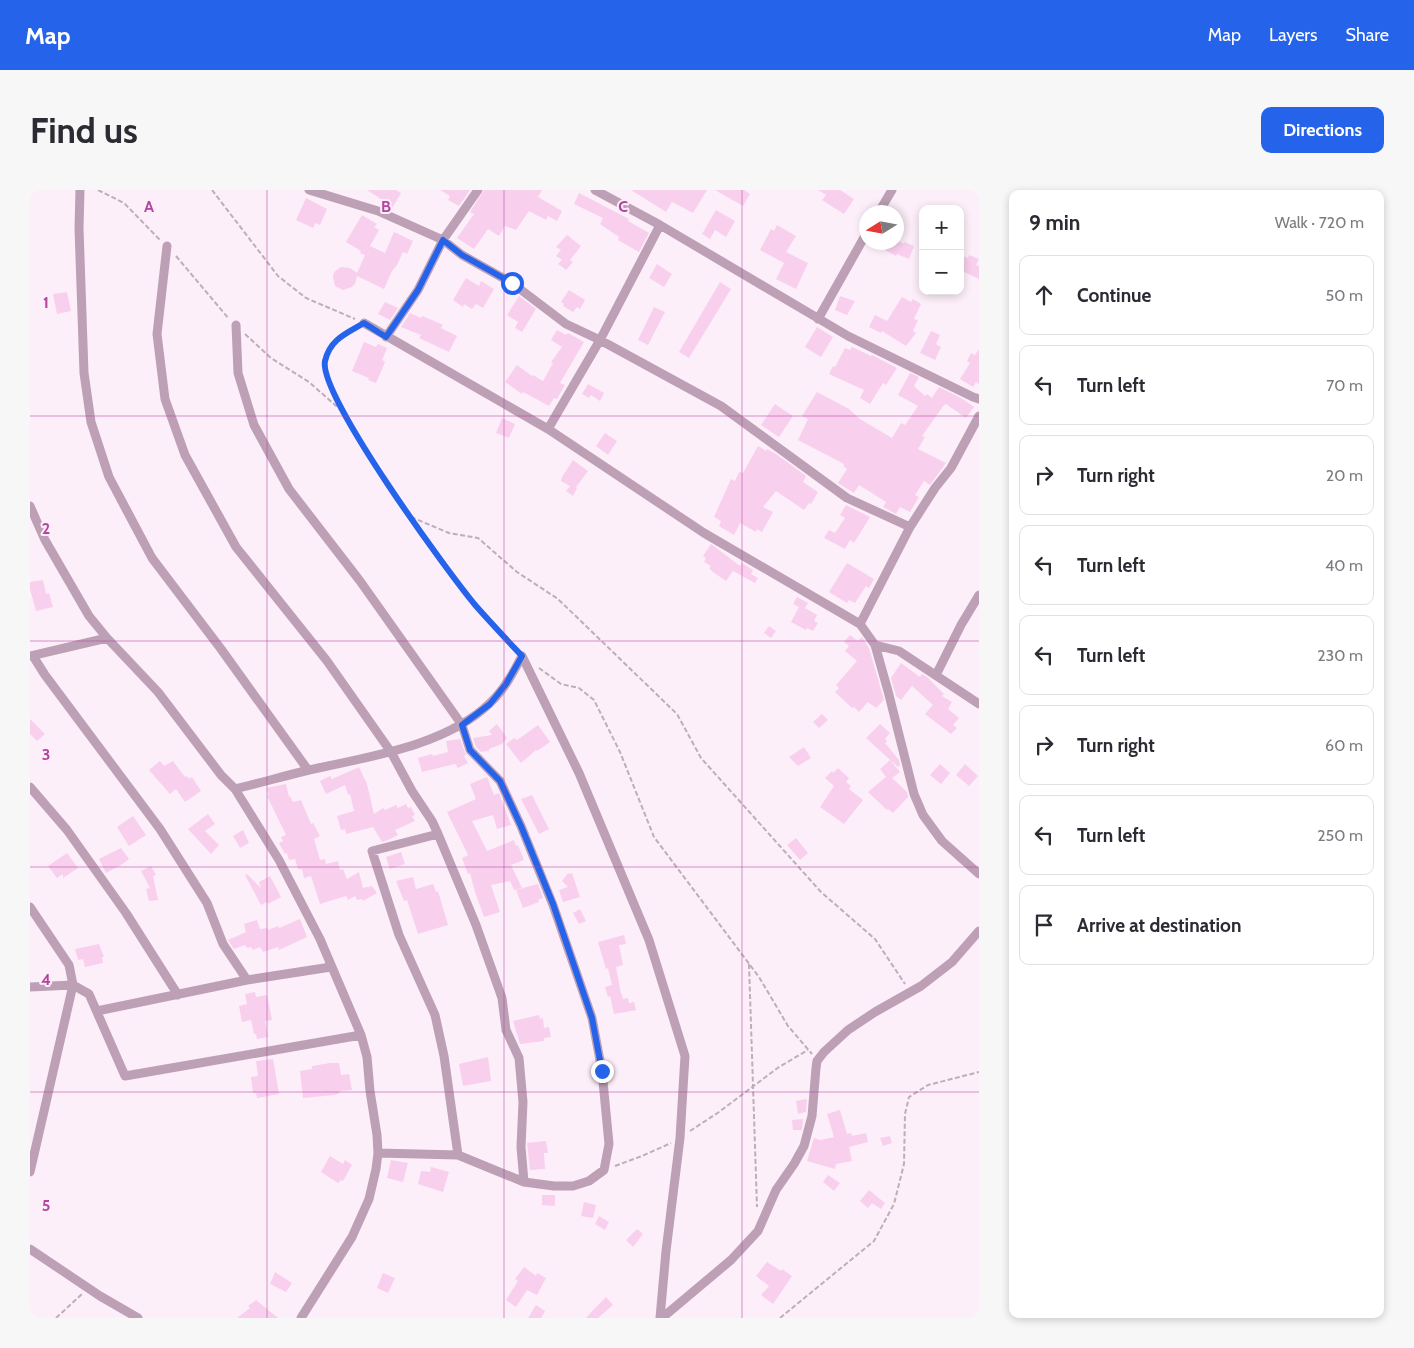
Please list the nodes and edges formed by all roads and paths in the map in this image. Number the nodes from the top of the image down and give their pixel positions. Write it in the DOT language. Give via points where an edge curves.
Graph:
graph roads {
  1 [pos="80,190"];
  2 [pos="98,190"];
  3 [pos="212,190"];
  4 [pos="309,190"];
  5 [pos="478,190"];
  6 [pos="595,190"];
  7 [pos="892,190"];
  8 [pos="883,205"];
  9 [pos="660,225"];
  10 [pos="443,240"];
  11 [pos="167,246"];
  12 [pos="859,246"];
  13 [pos="818,318"];
  14 [pos="364,323"];
  15 [pos="236,325"];
  16 [pos="386,337"];
  17 [pos="600,340"];
  18 [pos="979,399"];
  19 [pos="343,412"];
  20 [pos="979,416"];
  21 [pos="548,429"];
  22 [pos="30,506"];
  23 [pos="411,516"];
  24 [pos="910,526"];
  25 [pos="979,595"];
  26 [pos="860,624"];
  27 [pos="107,638"];
  28 [pos="875,645"];
  29 [pos="32,656"];
  30 [pos="522,656"];
  31 [pos="538,667"];
  32 [pos="936,675"];
  33 [pos="979,704"];
  34 [pos="462,725"];
  35 [pos="391,752"];
  36 [pos="308,770"];
  37 [pos="30,787"];
  38 [pos="235,789"];
  39 [pos="438,834"];
  40 [pos="979,874"];
  41 [pos="30,907"];
  42 [pos="979,931"];
  43 [pos="749,964"];
  44 [pos="331,968"];
  45 [pos="247,980"];
  46 [pos="73,985"];
  47 [pos="30,987"];
  48 [pos="911,992"];
  49 [pos="178,994"];
  50 [pos="96,1011"];
  51 [pos="361,1035"];
  52 [pos="808,1050"];
  53 [pos="817,1061"];
  54 [pos="979,1072"];
  55 [pos="754,1084"];
  56 [pos="680,1138"];
  57 [pos="378,1153"];
  58 [pos="458,1155"];
  59 [pos="604,1170"];
  60 [pos="30,1172"];
  61 [pos="524,1182"];
  62 [pos="758,1212"];
  63 [pos="30,1249"];
  64 [pos="88,1288"];
  65 [pos="56,1318"];
  66 [pos="138,1318"];
  67 [pos="301,1318"];
  68 [pos="661,1318"];
  69 [pos="780,1318"];
  1 -- 36 [label="street" via="84,373 91,422 109,477 152,558"];
  2 -- 11 [label="path" via="124,203"];
  3 -- 14 [label="path" via="278,276 306,298"];
  4 -- 10 [label="street" via="378,211"];
  5 -- 10 [label="street"];
  6 -- 9 [label="street"];
  7 -- 8 [label="street"];
  9 -- 13 [label="street"];
  9 -- 17 [label="street"];
  10 -- 16 [label="street" via="418,290"];
  10 -- 17 [label="street" via="462,255 512,283 566,324"];
  11 -- 15 [label="path"];
  11 -- 35 [label="street" via="157,334 165,399 185,455 236,547 327,661"];
  12 -- 13 [label="street"];
  13 -- 18 [label="street" via="848,336"];
  14 -- 16 [label="street"];
  14 -- 19 [label="path" via="334,342 325,363 331,387"];
  15 -- 19 [label="path" via="271,358 309,382"];
  15 -- 34 [label="street" via="238,373 254,425 289,489"];
  16 -- 21 [label="street"];
  17 -- 21 [label="street"];
  17 -- 24 [label="street" via="721,406 847,498"];
  19 -- 23 [label="path"];
  20 -- 24 [label="street" via="951,468"];
  21 -- 26 [label="street" via="704,533"];
  22 -- 27 [label="street" via="45,540 89,616"];
  23 -- 30 [label="path" via="475,605"];
  23 -- 48 [label="path" via="448,533 478,538 517,572 558,599 677,714 701,758 821,892 874,939"];
  24 -- 26 [label="street"];
  25 -- 32 [label="street" via="960,625"];
  26 -- 28 [label="street"];
  27 -- 29 [label="street"];
  27 -- 38 [label="street" via="158,692"];
  28 -- 32 [label="street" via="899,651"];
  28 -- 40 [label="street" via="914,794 923,815 942,841"];
  29 -- 45 [label="street" via="160,829 206,903 223,944"];
  30 -- 34 [label="street" via="490,704"];
  30 -- 56 [label="street" via="579,774 649,940 685,1056"];
  31 -- 43 [label="path" via="561,684 579,688 594,700 620,752 654,837"];
  32 -- 33 [label="street"];
  34 -- 35 [label="street"];
  34 -- 59 [label="street" via="470,750 500,781 521,826 553,904 592,1018 602,1071 609,1144"];
  35 -- 36 [label="street"];
  35 -- 39 [label="street"];
  36 -- 38 [label="street"];
  37 -- 49 [label="street" via="67,830"];
  38 -- 44 [label="street" via="301,899"];
  39 -- 58 [label="street" via="372,851 399,935 435,1015"];
  39 -- 61 [label="street" via="476,925 502,998 506,1030 519,1058 524,1102 521,1147"];
  41 -- 46 [label="street" via="69,965"];
  42 -- 48 [label="street" via="952,962"];
  43 -- 52 [label="path" via="788,1026"];
  43 -- 55 [label="path"];
  44 -- 45 [label="street"];
  44 -- 51 [label="street"];
  45 -- 49 [label="street"];
  46 -- 47 [label="street"];
  46 -- 50 [label="street" via="89,994"];
  46 -- 60 [label="street"];
  48 -- 53 [label="street" via="848,1030"];
  49 -- 50 [label="street"];
  50 -- 51 [label="street" via="125,1076"];
  51 -- 57 [label="street" via="367,1056"];
  52 -- 53 [label="path"];
  52 -- 55 [label="path"];
  53 -- 68 [label="street" via="812,1116 804,1146 776,1190 758,1231 731,1260"];
  54 -- 69 [label="path" via="928,1085 909,1097 905,1114 904,1164 894,1204 874,1241"];
  55 -- 56 [label="path"];
  55 -- 62 [label="path"];
  56 -- 59 [label="path"];
  56 -- 68 [label="street"];
  57 -- 58 [label="street"];
  57 -- 67 [label="street" via="369,1199 352,1237"];
  58 -- 61 [label="street"];
  59 -- 61 [label="street" via="589,1181 573,1186"];
  63 -- 64 [label="street"];
  64 -- 65 [label="path"];
  64 -- 66 [label="street"];
}
